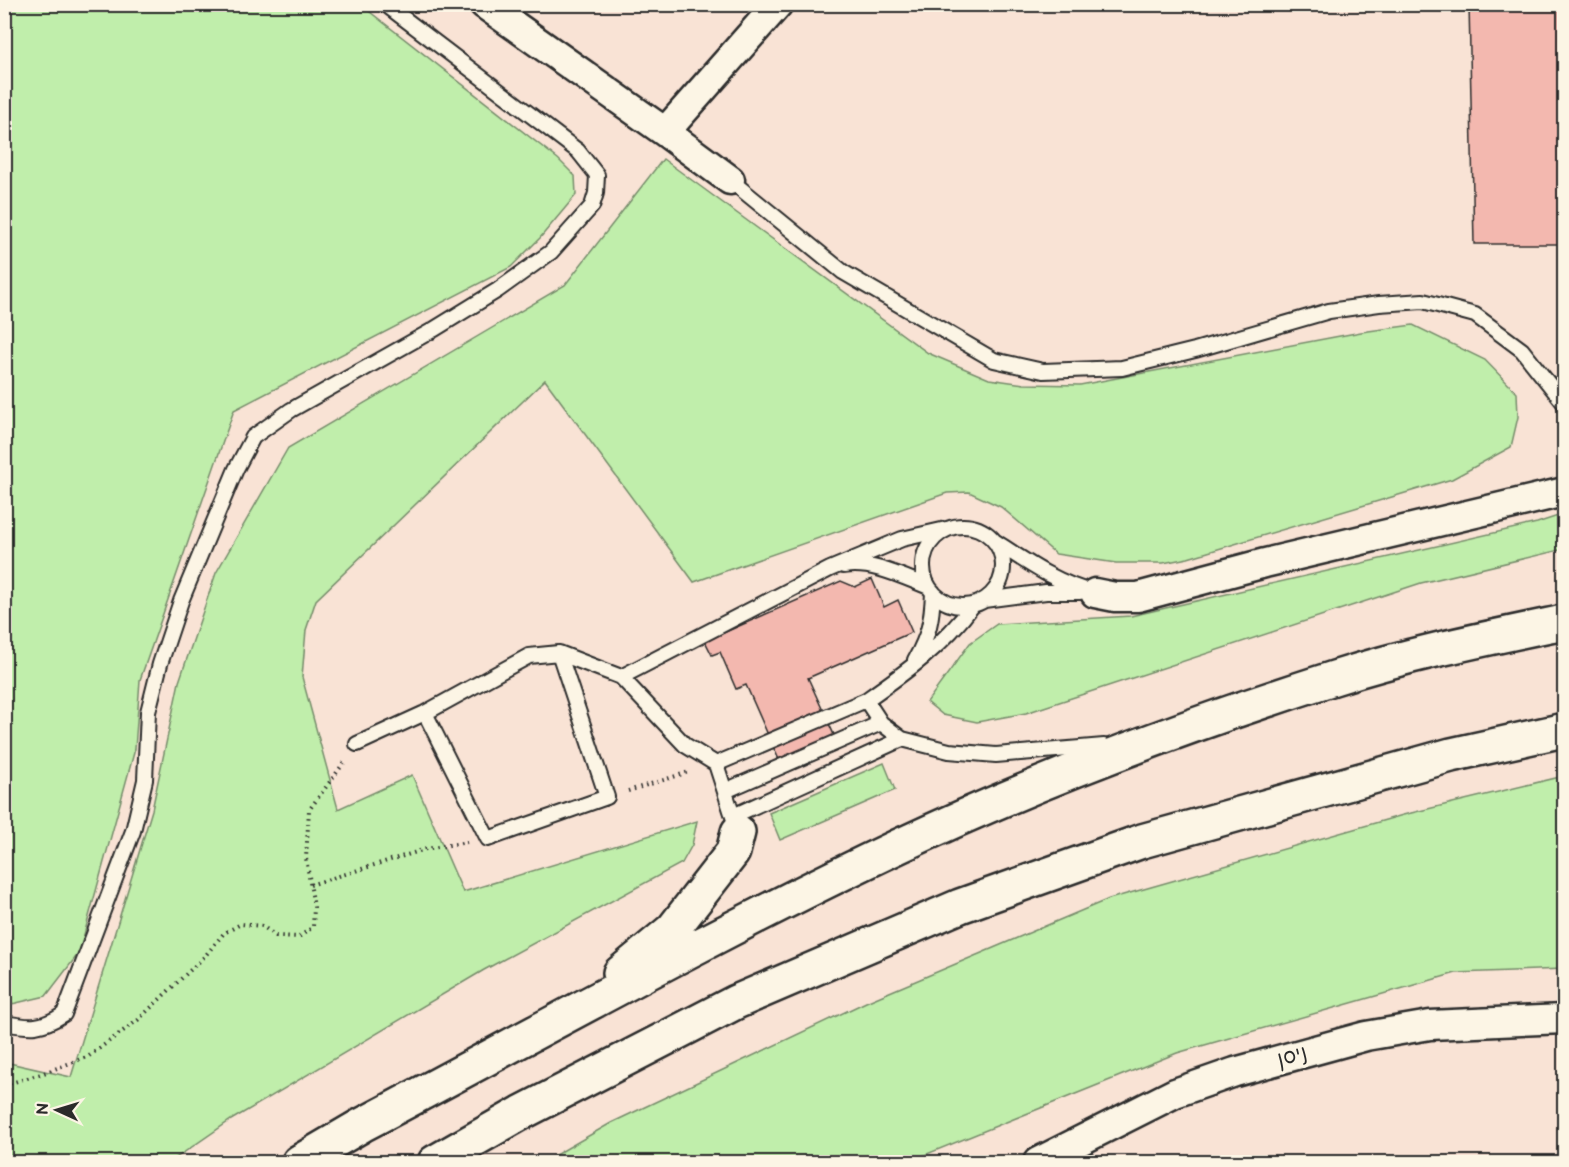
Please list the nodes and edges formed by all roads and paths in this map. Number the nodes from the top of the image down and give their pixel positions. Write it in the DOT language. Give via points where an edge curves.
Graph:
graph roads {
  1 [pos="385,4"];
  2 [pos="484,4"];
  3 [pos="778,4"];
  4 [pos="665,132"];
  5 [pos="730,180"];
  6 [pos="1564,403"];
  7 [pos="1564,492"];
  8 [pos="946,529"];
  9 [pos="994,540"];
  10 [pos="830,569"];
  11 [pos="931,590"];
  12 [pos="1095,592"];
  13 [pos="979,602"];
  14 [pos="1564,622"];
  15 [pos="559,653"];
  16 [pos="911,667"];
  17 [pos="621,677"];
  18 [pos="866,699"];
  19 [pos="425,713"];
  20 [pos="882,723"];
  21 [pos="1564,730"];
  22 [pos="902,739"];
  23 [pos="1148,743"];
  24 [pos="357,744"];
  25 [pos="716,764"];
  26 [pos="725,791"];
  27 [pos="607,797"];
  28 [pos="736,824"];
  29 [pos="488,839"];
  30 [pos="310,885"];
  31 [pos="564,1018"];
  32 [pos="1564,1019"];
  33 [pos="4,1023"];
  34 [pos="4,1085"];
  35 [pos="299,1162"];
  36 [pos="435,1162"];
  37 [pos="1038,1162"];
  1 -- 33 [label="lane" via="578,151 597,175 592,206 551,252 498,290 291,410 253,437 177,611 148,712 145,780 133,831 64,1014 47,1025"];
  2 -- 4 [label="street"];
  3 -- 4 [label="street"];
  4 -- 5 [label="street"];
  5 -- 6 [label="lane" via="843,272 994,360 1043,371 1122,368 1329,311 1422,301 1475,315 1522,350"];
  7 -- 12 [label="street" via="1138,597"];
  8 -- 9 [label="lane" via="972,526"];
  8 -- 10 [label="lane" via="902,539"];
  8 -- 11 [label="lane" via="927,548 923,561"];
  9 -- 12 [label="lane" via="1034,568 1075,588"];
  9 -- 13 [label="lane" via="1004,566 994,591"];
  10 -- 11 [label="lane" via="852,565 887,571"];
  10 -- 17 [label="lane"];
  11 -- 13 [label="lane" via="950,604"];
  11 -- 16 [label="lane" via="932,620 927,639"];
  12 -- 13 [label="lane" via="1046,592"];
  13 -- 16 [label="lane" via="956,629"];
  14 -- 23 [label="highway" via="1337,677"];
  15 -- 17 [label="lane"];
  15 -- 19 [label="lane" via="529,656"];
  15 -- 27 [label="lane"];
  16 -- 18 [label="lane"];
  17 -- 25 [label="lane" via="685,745"];
  18 -- 20 [label="lane"];
  18 -- 25 [label="lane"];
  19 -- 24 [label="lane"];
  19 -- 29 [label="lane"];
  20 -- 22 [label="lane"];
  20 -- 26 [label="lane"];
  21 -- 36 [label="highway" via="1451,755 1142,841 960,906 736,1002"];
  22 -- 23 [label="lane" via="950,751 996,755"];
  22 -- 28 [label="lane"];
  23 -- 31 [label="highway" via="1006,798 900,845"];
  24 -- 30 [label="path" via="309,810 306,858"];
  25 -- 26 [label="lane"];
  25 -- 27 [label="path"];
  26 -- 28 [label="lane"];
  27 -- 29 [label="lane"];
  28 -- 31 [label="highway" via="733,852 673,929"];
  29 -- 30 [label="path" via="426,849"];
  30 -- 34 [label="path" via="313,927 299,937 276,936 262,926 241,924 224,933 138,1020 89,1056"];
  31 -- 35 [label="highway"];
  32 -- 37 [label="street, ניסן" via="1430,1025 1366,1036 1175,1093"];
}
